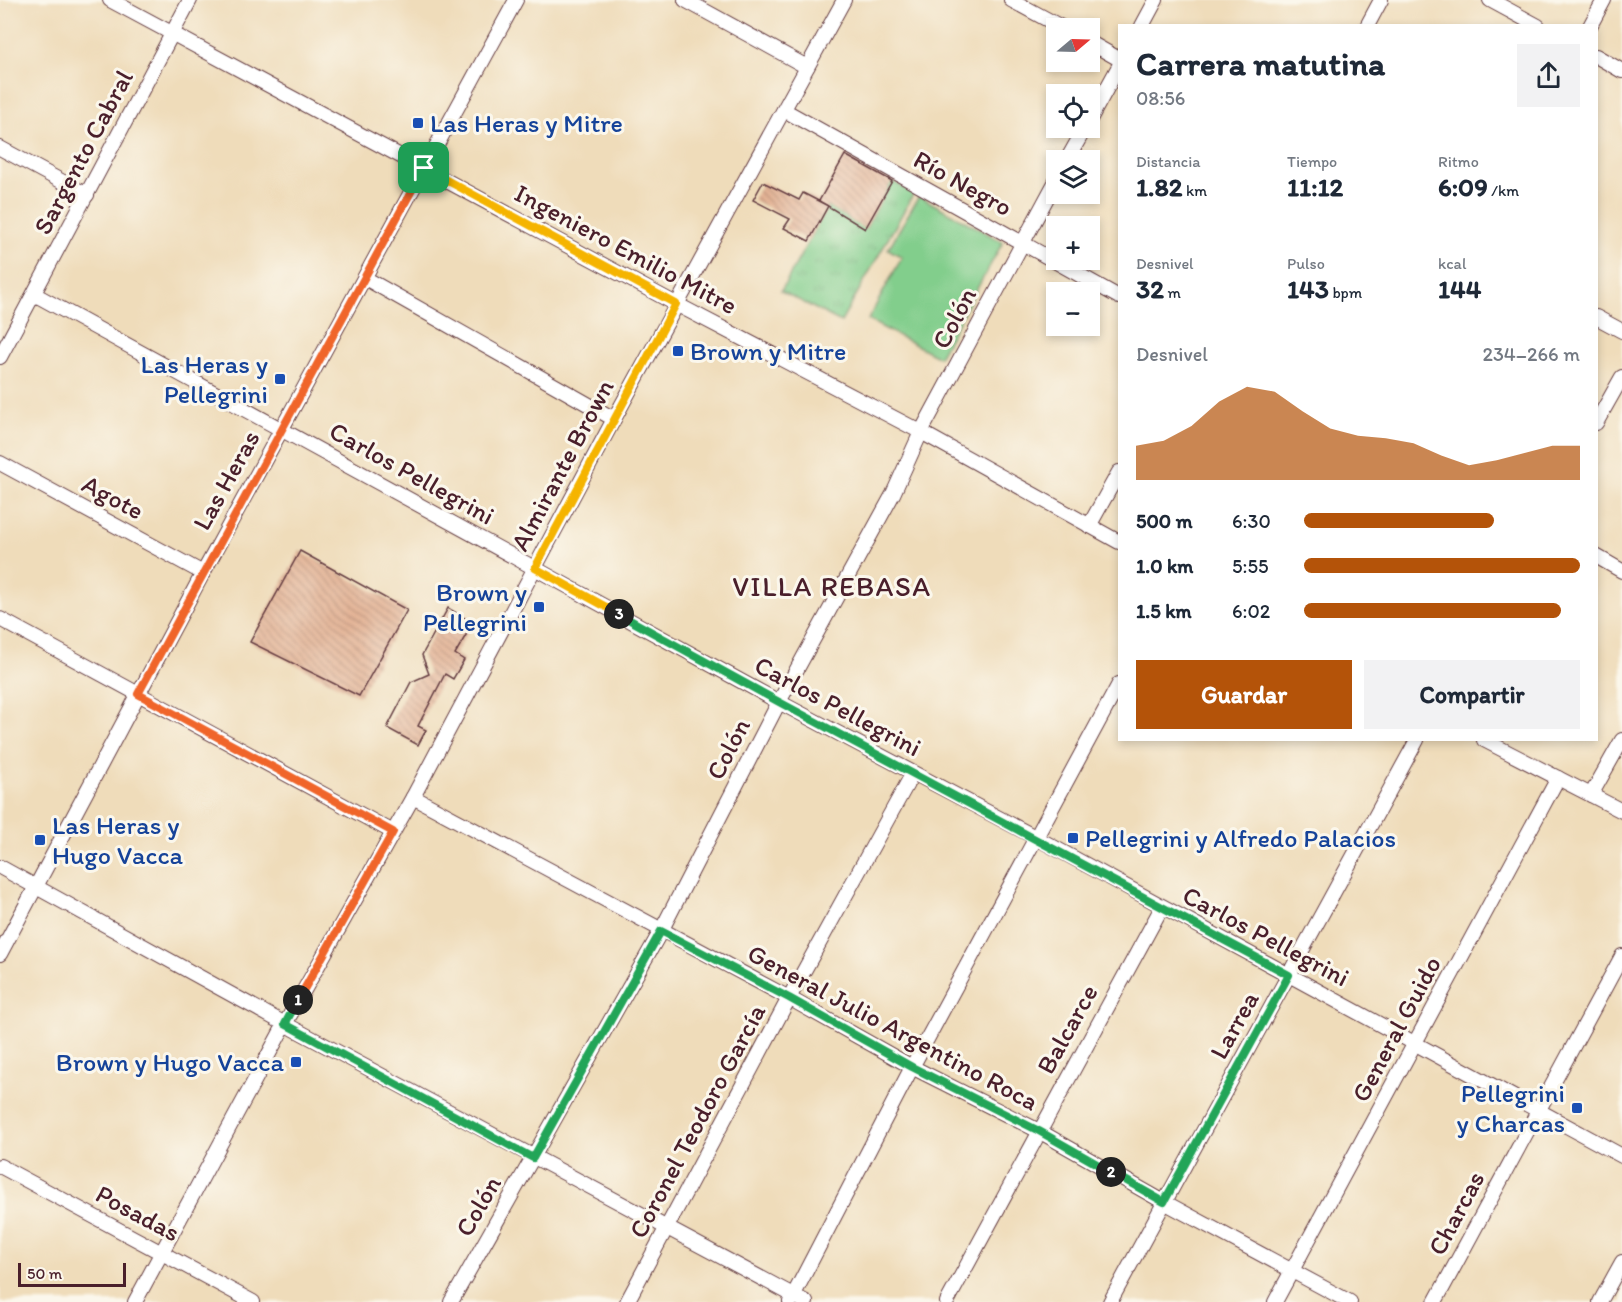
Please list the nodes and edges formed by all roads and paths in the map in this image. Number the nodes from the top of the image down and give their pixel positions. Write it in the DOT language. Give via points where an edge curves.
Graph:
graph roads {
  1 [pos="110,0"];
  2 [pos="190,0"];
  3 [pos="516,0"];
  4 [pos="685,0"];
  5 [pos="844,0"];
  6 [pos="1011,0"];
  7 [pos="1156,0"];
  8 [pos="1381,0"];
  9 [pos="1490,0"];
  10 [pos="1604,0"];
  11 [pos="1046,18"];
  12 [pos="1143,24"];
  13 [pos="1368,24"];
  14 [pos="1534,24"];
  15 [pos="1591,24"];
  16 [pos="172,33"];
  17 [pos="1100,48"];
  18 [pos="1118,58"];
  19 [pos="1598,58"];
  20 [pos="807,67"];
  21 [pos="1118,68"];
  22 [pos="1622,71"];
  23 [pos="1100,101"];
  24 [pos="784,110"];
  25 [pos="0,148"];
  26 [pos="424,168"];
  27 [pos="87,195"];
  28 [pos="1046,200"];
  29 [pos="1022,244"];
  30 [pos="365,278"];
  31 [pos="34,294"];
  32 [pos="1118,296"];
  33 [pos="676,304"];
  34 [pos="1598,318"];
  35 [pos="1622,331"];
  36 [pos="0,357"];
  37 [pos="1622,376"];
  38 [pos="614,419"];
  39 [pos="1598,419"];
  40 [pos="282,429"];
  41 [pos="921,432"];
  42 [pos="0,463"];
  43 [pos="1118,474"];
  44 [pos="1089,526"];
  45 [pos="1118,541"];
  46 [pos="1598,557"];
  47 [pos="535,568"];
  48 [pos="1622,571"];
  49 [pos="203,573"];
  50 [pos="0,619"];
  51 [pos="1118,686"];
  52 [pos="138,694"];
  53 [pos="779,702"];
  54 [pos="1622,740"];
  55 [pos="1416,741"];
  56 [pos="1486,741"];
  57 [pos="914,773"];
  58 [pos="1558,778"];
  59 [pos="1592,795"];
  60 [pos="413,796"];
  61 [pos="1622,811"];
  62 [pos="393,832"];
  63 [pos="1035,837"];
  64 [pos="0,867"];
  65 [pos="37,886"];
  66 [pos="1162,907"];
  67 [pos="661,931"];
  68 [pos="0,954"];
  69 [pos="1622,956"];
  70 [pos="1289,975"];
  71 [pos="789,998"];
  72 [pos="285,1024"];
  73 [pos="1415,1044"];
  74 [pos="912,1067"];
  75 [pos="1539,1111"];
  76 [pos="1039,1131"];
  77 [pos="1622,1156"];
  78 [pos="533,1158"];
  79 [pos="0,1166"];
  80 [pos="1164,1202"];
  81 [pos="667,1228"];
  82 [pos="162,1253"];
  83 [pos="1622,1262"];
  84 [pos="1292,1270"];
  85 [pos="791,1298"];
  86 [pos="135,1302"];
  87 [pos="253,1302"];
  88 [pos="451,1302"];
  89 [pos="627,1302"];
  90 [pos="806,1302"];
  91 [pos="947,1302"];
  92 [pos="1110,1302"];
  93 [pos="1275,1302"];
  94 [pos="1350,1302"];
  95 [pos="1435,1302"];
  96 [pos="1600,1302"];
  1 -- 16 [label="street, Ingeniero Emilio Mitre"];
  2 -- 16 [label="street, Sargento Cabral"];
  3 -- 26 [label="street, Las Heras"];
  4 -- 20 [label="street"];
  5 -- 20 [label="street, Almirante Brown"];
  6 -- 11 [label="street"];
  7 -- 12 [label="street"];
  8 -- 13 [label="street"];
  9 -- 14 [label="street"];
  10 -- 15 [label="street"];
  16 -- 26 [label="street, Ingeniero Emilio Mitre"];
  16 -- 27 [label="street, Sargento Cabral"];
  17 -- 18 [label="street"];
  19 -- 22 [label="street"];
  20 -- 24 [label="street, Almirante Brown"];
  21 -- 23 [label="street"];
  24 -- 29 [label="street, Río Negro"];
  24 -- 33 [label="street, Almirante Brown"];
  25 -- 27 [label="street"];
  26 -- 30 [label="street, Las Heras"];
  26 -- 33 [label="street, Ingeniero Emilio Mitre"];
  27 -- 31 [label="street, Sargento Cabral"];
  28 -- 29 [label="street, Colón"];
  29 -- 32 [label="street, Río Negro"];
  29 -- 41 [label="street, Colón"];
  30 -- 38 [label="street"];
  30 -- 40 [label="street, Las Heras"];
  31 -- 36 [label="street, Sargento Cabral"];
  31 -- 40 [label="street, Carlos Pellegrini"];
  33 -- 38 [label="street, Almirante Brown"];
  33 -- 41 [label="street, Ingeniero Emilio Mitre"];
  34 -- 35 [label="street"];
  37 -- 39 [label="street"];
  38 -- 47 [label="street, Almirante Brown"];
  40 -- 47 [label="street, Carlos Pellegrini"];
  40 -- 49 [label="street, Las Heras"];
  41 -- 44 [label="street, Ingeniero Emilio Mitre"];
  41 -- 53 [label="street, Colón" via="892,494"];
  42 -- 49 [label="street, Agote"];
  43 -- 44 [label="street"];
  44 -- 45 [label="street, Ingeniero Emilio Mitre"];
  46 -- 48 [label="street"];
  47 -- 53 [label="street, Carlos Pellegrini"];
  47 -- 60 [label="street, Almirante Brown"];
  49 -- 52 [label="street, Las Heras"];
  50 -- 52 [label="street"];
  51 -- 63 [label="street"];
  52 -- 62 [label="street"];
  52 -- 65 [label="street, Las Heras"];
  53 -- 57 [label="street, Carlos Pellegrini"];
  53 -- 67 [label="street, Colón"];
  54 -- 59 [label="street"];
  55 -- 70 [label="street, Larrea"];
  56 -- 58 [label="street"];
  57 -- 63 [label="street, Carlos Pellegrini"];
  57 -- 71 [label="street, Coronel Teodoro García"];
  58 -- 59 [label="street"];
  58 -- 73 [label="street, General Guido"];
  59 -- 61 [label="street"];
  60 -- 62 [label="street, Almirante Brown"];
  60 -- 67 [label="street, General Julio Argentino Roca"];
  62 -- 72 [label="street, Almirante Brown"];
  63 -- 66 [label="street, Carlos Pellegrini"];
  63 -- 74 [label="street"];
  64 -- 65 [label="street"];
  65 -- 68 [label="street, Las Heras"];
  65 -- 72 [label="street"];
  66 -- 70 [label="street, Carlos Pellegrini"];
  66 -- 76 [label="street, Balcarce"];
  67 -- 71 [label="street, General Julio Argentino Roca"];
  67 -- 78 [label="street, Colón"];
  69 -- 75 [label="street, Charcas"];
  70 -- 73 [label="street, Carlos Pellegrini"];
  70 -- 80 [label="street, Larrea"];
  71 -- 74 [label="street, General Julio Argentino Roca"];
  71 -- 81 [label="street, Coronel Teodoro García"];
  72 -- 78 [label="street"];
  72 -- 82 [label="street, Almirante Brown"];
  73 -- 75 [label="street, Carlos Pellegrini"];
  73 -- 84 [label="street, General Guido"];
  74 -- 76 [label="street, General Julio Argentino Roca"];
  74 -- 85 [label="street"];
  75 -- 77 [label="street, Carlos Pellegrini"];
  75 -- 95 [label="street, Charcas"];
  76 -- 80 [label="street, General Julio Argentino Roca"];
  76 -- 91 [label="street, Balcarce"];
  78 -- 81 [label="street"];
  78 -- 88 [label="street, Colón"];
  79 -- 82 [label="street, Posadas"];
  80 -- 84 [label="street, General Julio Argentino Roca"];
  80 -- 92 [label="street, Larrea"];
  81 -- 85 [label="street"];
  81 -- 89 [label="street, Coronel Teodoro García"];
  82 -- 86 [label="street, Almirante Brown"];
  82 -- 87 [label="street, Posadas"];
  83 -- 96 [label="street"];
  84 -- 93 [label="street, General Guido"];
  84 -- 94 [label="street, General Julio Argentino Roca"];
  85 -- 90 [label="street"];
}
